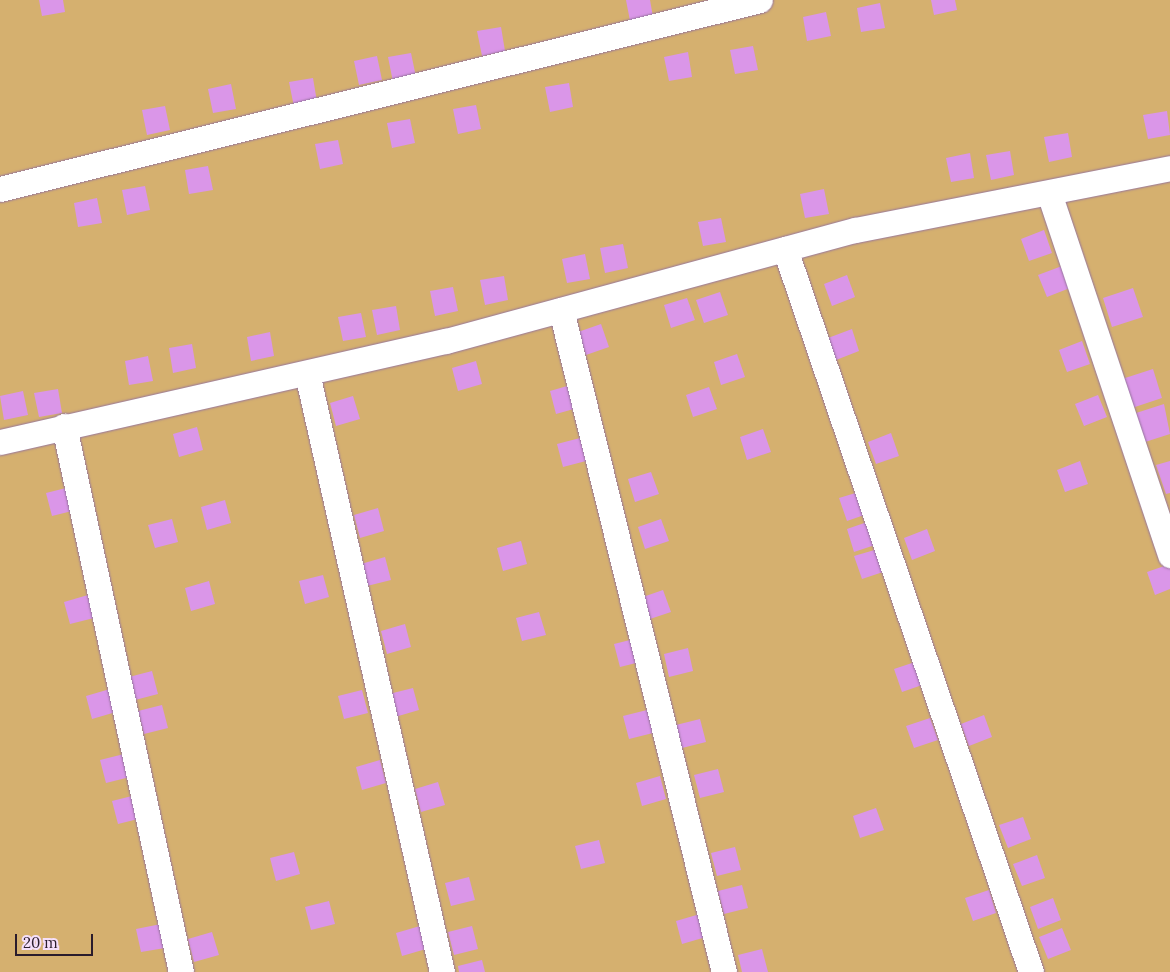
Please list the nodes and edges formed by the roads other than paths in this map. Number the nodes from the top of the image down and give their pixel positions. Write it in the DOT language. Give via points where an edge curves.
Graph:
graph roads {
  1 [pos="760,0"];
  2 [pos="1170,168"];
  3 [pos="0,189"];
  4 [pos="1049,193"];
  5 [pos="785,249"];
  6 [pos="561,310"];
  7 [pos="307,374"];
  8 [pos="64,426"];
  9 [pos="0,442"];
  10 [pos="1170,555"];
  11 [pos="181,972"];
  12 [pos="442,972"];
  13 [pos="724,972"];
  14 [pos="1032,972"];
  1 -- 3 [label="lane"];
  2 -- 4 [label="lane"];
  4 -- 5 [label="lane" via="855,230"];
  4 -- 10 [label="lane"];
  5 -- 6 [label="lane"];
  5 -- 14 [label="lane"];
  6 -- 7 [label="lane"];
  6 -- 13 [label="lane"];
  7 -- 8 [label="lane"];
  7 -- 12 [label="lane"];
  8 -- 9 [label="lane"];
  8 -- 11 [label="lane"];
}
